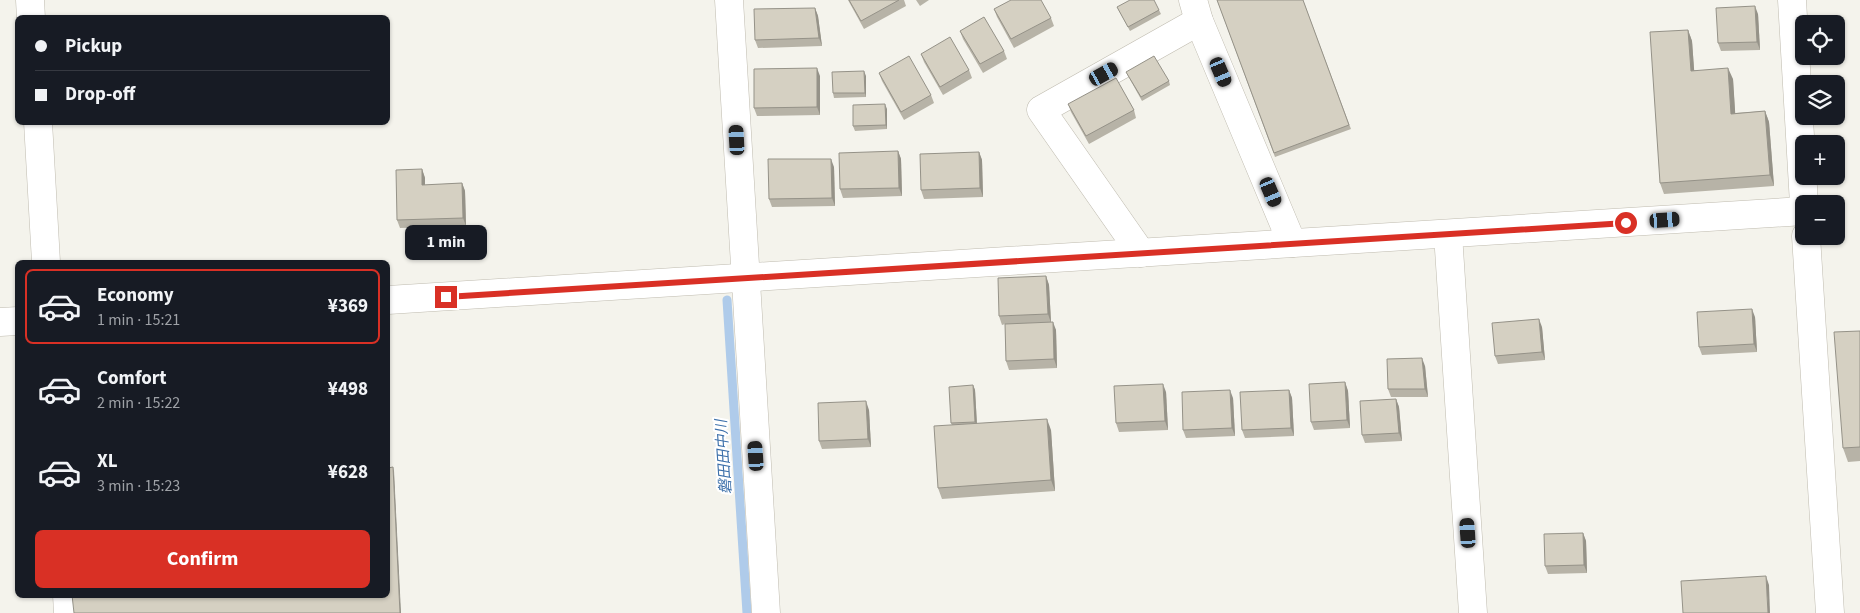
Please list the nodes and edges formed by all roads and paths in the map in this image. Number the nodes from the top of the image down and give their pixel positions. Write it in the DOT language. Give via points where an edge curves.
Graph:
graph roads {
  1 [pos="30,0"];
  2 [pos="729,0"];
  3 [pos="1792,0"];
  4 [pos="1196,10"];
  5 [pos="31,15"];
  6 [pos="38,125"];
  7 [pos="1803,195"];
  8 [pos="1795,213"];
  9 [pos="1448,234"];
  10 [pos="1292,243"];
  11 [pos="1807,245"];
  12 [pos="1141,253"];
  13 [pos="46,260"];
  14 [pos="745,280"];
  15 [pos="390,300"];
  16 [pos="15,321"];
  17 [pos="0,322"];
  18 [pos="67,598"];
  19 [pos="68,613"];
  20 [pos="766,613"];
  21 [pos="1474,613"];
  22 [pos="1830,613"];
  1 -- 5 [label="street"];
  2 -- 14 [label="street"];
  3 -- 7 [label="street"];
  4 -- 10 [label="street"];
  4 -- 12 [label="street" via="1040,110"];
  6 -- 13 [label="street"];
  8 -- 9 [label="street"];
  9 -- 10 [label="street"];
  9 -- 21 [label="street"];
  10 -- 12 [label="street"];
  11 -- 22 [label="street"];
  12 -- 14 [label="street"];
  14 -- 15 [label="street"];
  14 -- 20 [label="street"];
  16 -- 17 [label="street"];
  18 -- 19 [label="street"];
}
